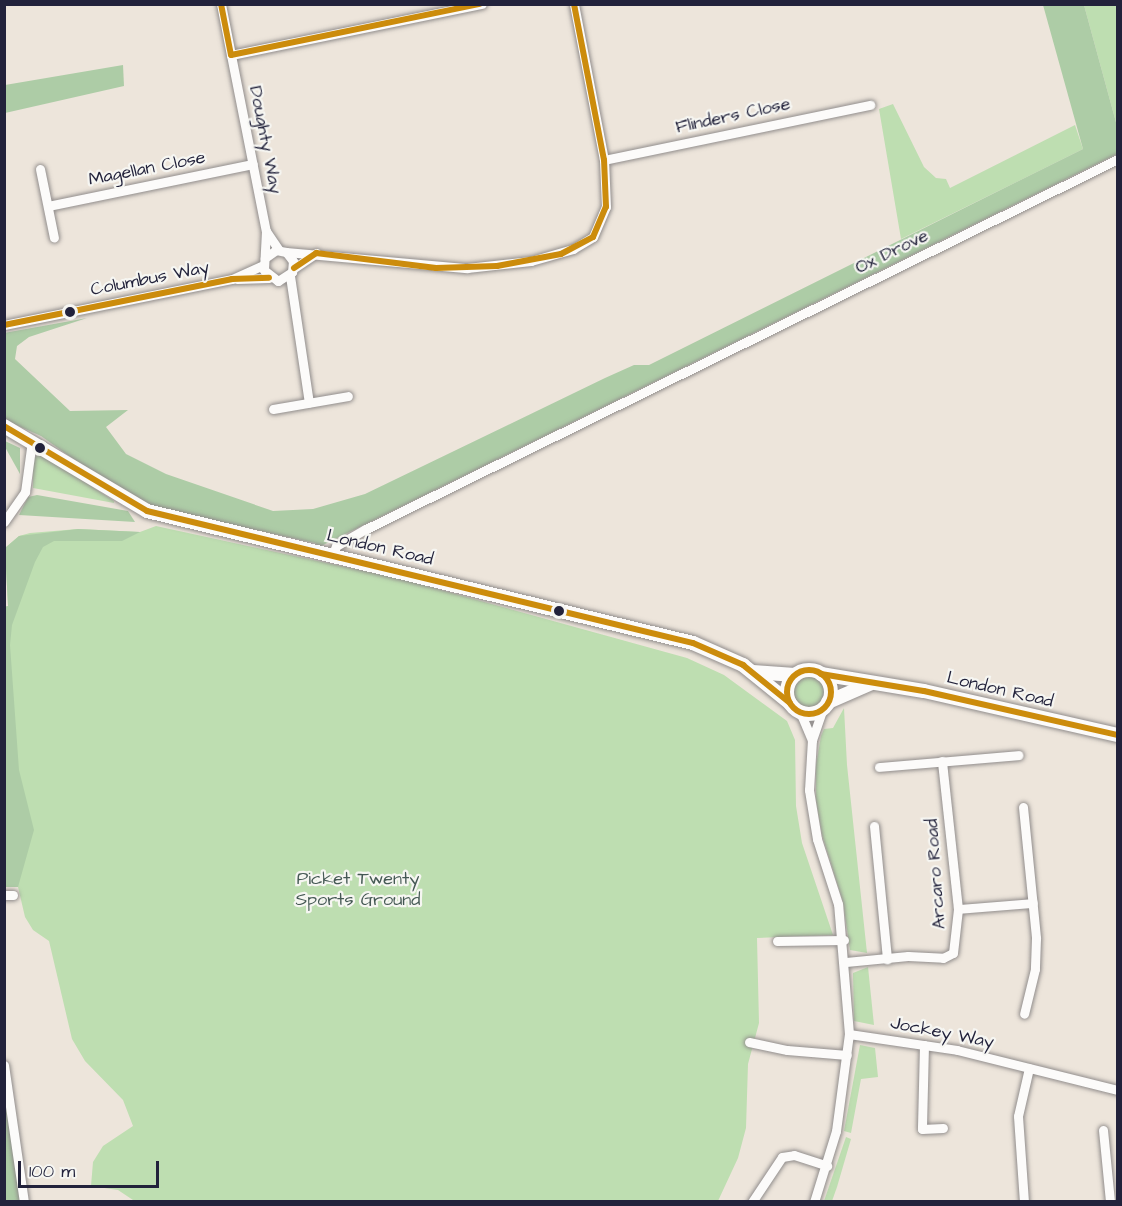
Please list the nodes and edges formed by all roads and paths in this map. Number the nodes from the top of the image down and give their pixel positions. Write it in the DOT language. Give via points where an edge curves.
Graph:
graph roads {
  1 [pos="221,4"];
  2 [pos="482,4"];
  3 [pos="574,4"];
  4 [pos="231,55"];
  5 [pos="870,105"];
  6 [pos="1118,159"];
  7 [pos="604,160"];
  8 [pos="253,164"];
  9 [pos="40,169"];
  10 [pos="48,206"];
  11 [pos="266,231"];
  12 [pos="54,238"];
  13 [pos="283,251"];
  14 [pos="316,253"];
  15 [pos="264,261"];
  16 [pos="292,272"];
  17 [pos="232,279"];
  18 [pos="274,279"];
  19 [pos="292,307"];
  20 [pos="4,325"];
  21 [pos="348,396"];
  22 [pos="309,403"];
  23 [pos="273,409"];
  24 [pos="7,430"];
  25 [pos="32,441"];
  26 [pos="4,522"];
  27 [pos="332,556"];
  28 [pos="753,672"];
  29 [pos="821,674"];
  30 [pos="795,675"];
  31 [pos="874,683"];
  32 [pos="826,705"];
  33 [pos="795,707"];
  34 [pos="1118,735"];
  35 [pos="812,740"];
  36 [pos="1018,754"];
  37 [pos="942,761"];
  38 [pos="879,767"];
  39 [pos="1023,807"];
  40 [pos="874,826"];
  41 [pos="1033,903"];
  42 [pos="958,909"];
  43 [pos="777,940"];
  44 [pos="843,940"];
  45 [pos="887,959"];
  46 [pos="846,962"];
  47 [pos="1024,1014"];
  48 [pos="849,1034"];
  49 [pos="749,1042"];
  50 [pos="924,1045"];
  51 [pos="847,1055"];
  52 [pos="4,1065"];
  53 [pos="1029,1068"];
  54 [pos="1118,1090"];
  55 [pos="943,1128"];
  56 [pos="1103,1130"];
  57 [pos="826,1166"];
  58 [pos="1113,1178"];
  59 [pos="24,1202"];
  60 [pos="752,1202"];
  61 [pos="814,1202"];
  62 [pos="1024,1202"];
  63 [pos="1110,1202"];
  1 -- 4 [label="street, Doughty Way"];
  2 -- 4 [label="street"];
  3 -- 7 [label="street"];
  4 -- 8 [label="street, Doughty Way"];
  5 -- 7 [label="street, Flinders Close"];
  6 -- 27 [label="street, Ox Drove" via="377,523 336,546"];
  7 -- 14 [label="street" via="606,207 599,228 583,245 561,254 497,266 443,268"];
  8 -- 10 [label="street, Magellan Close"];
  8 -- 11 [label="street, Doughty Way"];
  9 -- 10 [label="street"];
  10 -- 12 [label="street"];
  11 -- 13 [label="street, Doughty Way"];
  11 -- 15 [label="street, Doughty Way"];
  13 -- 14 [label="street"];
  13 -- 15 [label="street, Columbus Way"];
  13 -- 16 [label="street, Doughty Way"];
  14 -- 16 [label="street"];
  15 -- 17 [label="street, Columbus Way"];
  15 -- 18 [label="street"];
  16 -- 18 [label="street"];
  16 -- 19 [label="street"];
  17 -- 18 [label="street, Columbus Way"];
  17 -- 20 [label="street, Columbus Way"];
  18 -- 19 [label="street"];
  19 -- 22 [label="street"];
  21 -- 22 [label="street"];
  22 -- 23 [label="street"];
  24 -- 25 [label="main road, London Road"];
  25 -- 26 [label="street" via="25,492"];
  25 -- 27 [label="main road, London Road" via="107,491 147,511"];
  27 -- 28 [label="main road, London Road" via="693,643"];
  28 -- 30 [label="main road, London Road"];
  28 -- 33 [label="main road, London Road"];
  29 -- 30 [label="main road, London Road" via="808,670"];
  29 -- 31 [label="main road, London Road"];
  29 -- 32 [label="main road" via="831,689"];
  30 -- 33 [label="main road" via="788,688"];
  31 -- 32 [label="main road"];
  31 -- 34 [label="main road, London Road"];
  32 -- 33 [label="main road" via="812,713"];
  32 -- 35 [label="street"];
  33 -- 35 [label="street"];
  35 -- 44 [label="street" via="812,818 838,904"];
  36 -- 37 [label="street"];
  37 -- 38 [label="street"];
  37 -- 42 [label="street, Arcaro Road"];
  39 -- 41 [label="street"];
  40 -- 45 [label="street"];
  41 -- 42 [label="street"];
  41 -- 47 [label="street" via="1036,962"];
  42 -- 45 [label="street, Arcaro Road" via="951,956"];
  43 -- 44 [label="street"];
  44 -- 46 [label="street"];
  45 -- 46 [label="street, Arcaro Road"];
  46 -- 48 [label="street"];
  48 -- 50 [label="street, Jockey Way"];
  48 -- 51 [label="street"];
  49 -- 51 [label="street"];
  50 -- 53 [label="street, Jockey Way"];
  50 -- 55 [label="street" via="922,1129"];
  51 -- 57 [label="street"];
  52 -- 59 [label="street"];
  53 -- 54 [label="street, Jockey Way"];
  53 -- 62 [label="street" via="1017,1123"];
  56 -- 58 [label="street"];
  57 -- 60 [label="street" via="794,1155 783,1157"];
  57 -- 61 [label="street"];
  58 -- 63 [label="street"];
}
